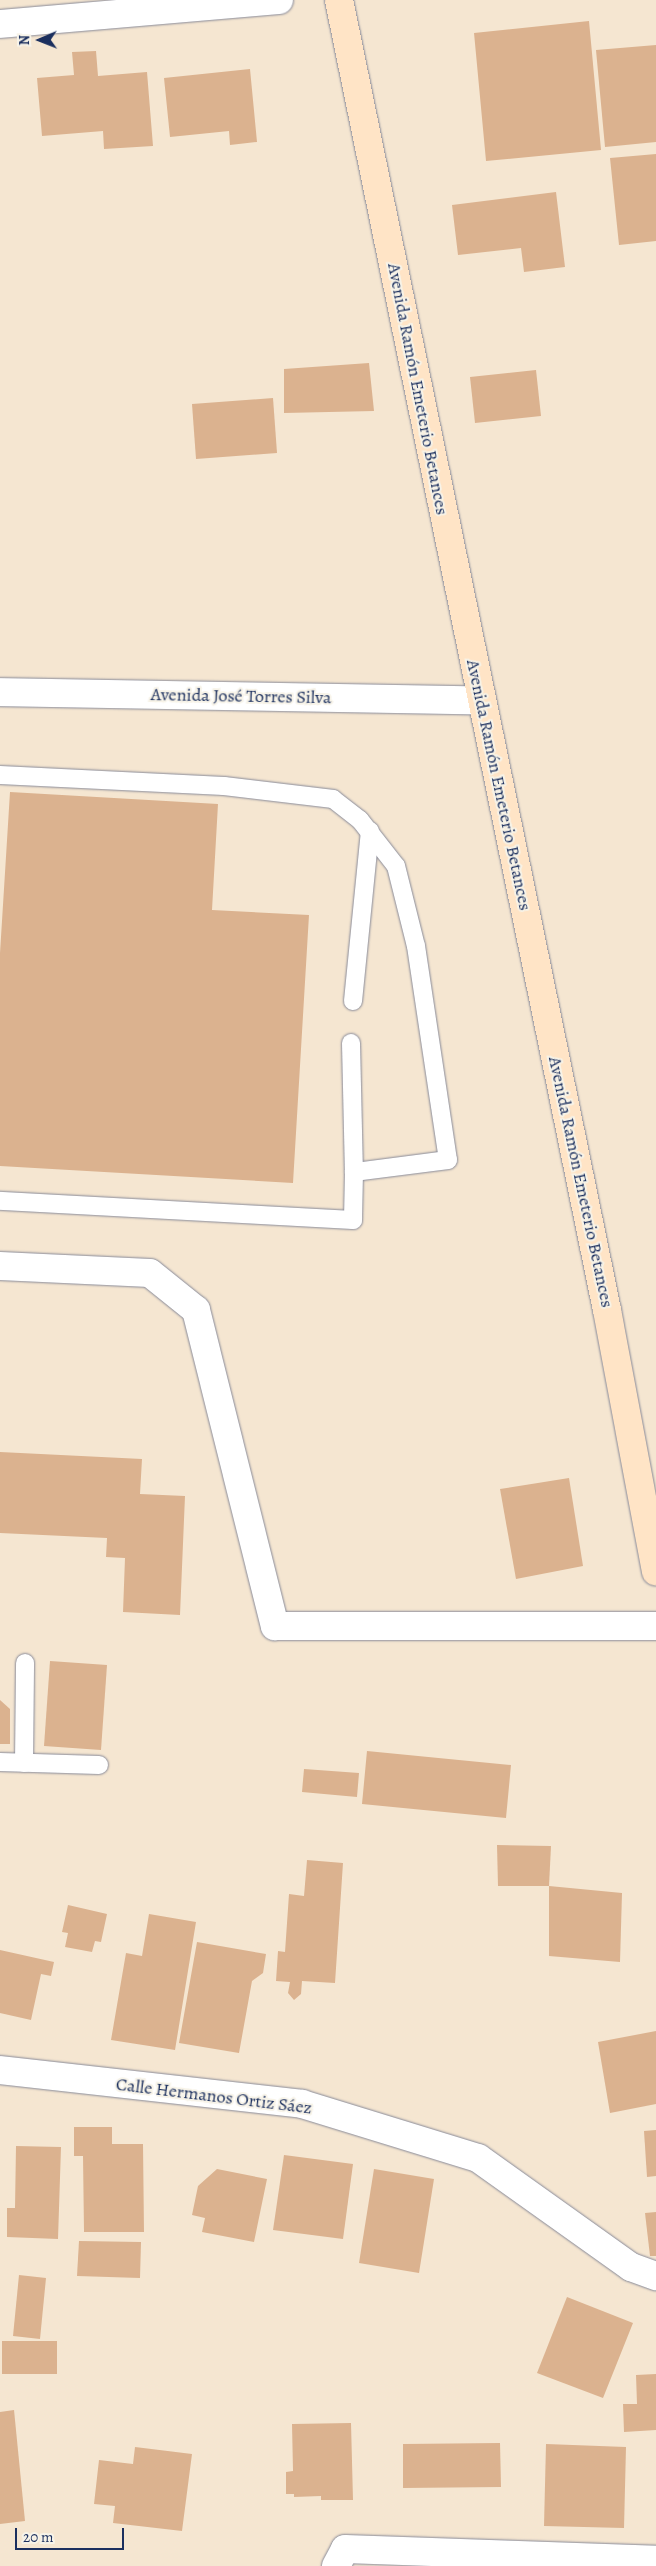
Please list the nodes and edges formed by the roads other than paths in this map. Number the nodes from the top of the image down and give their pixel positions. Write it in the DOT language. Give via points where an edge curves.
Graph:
graph roads {
  1 [pos="279,0"];
  2 [pos="339,0"];
  3 [pos="0,24"];
  4 [pos="0,692"];
  5 [pos="482,700"];
  6 [pos="0,775"];
  7 [pos="370,831"];
  8 [pos="353,1001"];
  9 [pos="351,1043"];
  10 [pos="354,1172"];
  11 [pos="0,1201"];
  12 [pos="0,1266"];
  13 [pos="656,1571"];
  14 [pos="656,1626"];
  15 [pos="26,1663"];
  16 [pos="0,1762"];
  17 [pos="24,1763"];
  18 [pos="99,1765"];
  19 [pos="0,2070"];
  20 [pos="656,2276"];
  21 [pos="656,2560"];
  22 [pos="336,2566"];
  1 -- 3 [label="street"];
  2 -- 5 [label="street, Avenida Ramón Emeterio Betances"];
  4 -- 5 [label="street, Avenida José Torres Silva"];
  5 -- 13 [label="street, Avenida Ramón Emeterio Betances" via="607,1310"];
  6 -- 7 [label="lane" via="224,786 333,799"];
  7 -- 8 [label="lane"];
  7 -- 10 [label="lane" via="396,866 416,946 448,1160"];
  9 -- 10 [label="lane"];
  10 -- 11 [label="lane" via="352,1220"];
  12 -- 14 [label="street" via="150,1273 196,1310 275,1626"];
  15 -- 17 [label="lane"];
  16 -- 17 [label="lane"];
  17 -- 18 [label="lane"];
  19 -- 20 [label="street, Calle Hermanos Ortiz Sáez" via="302,2104 478,2158 631,2266"];
  21 -- 22 [label="street" via="345,2548"];
}
